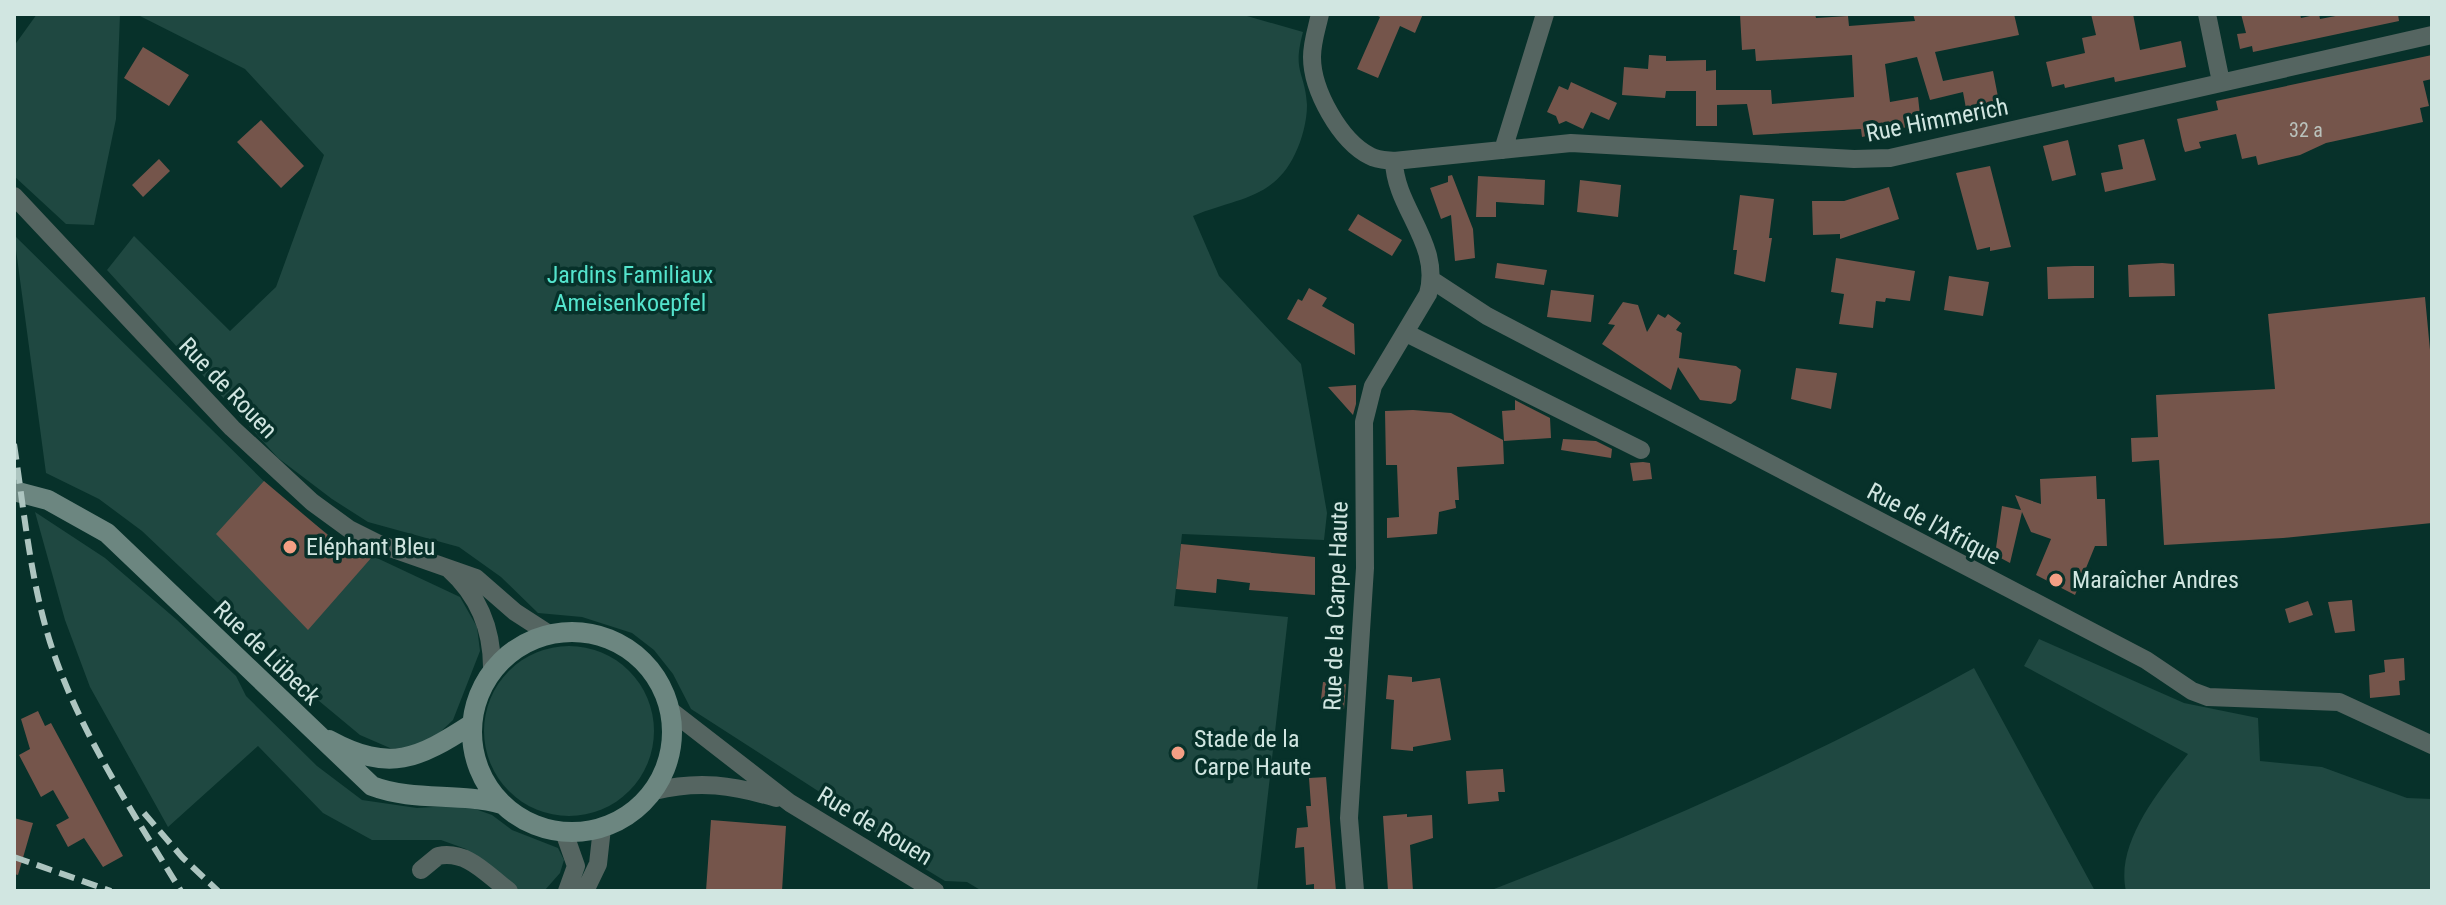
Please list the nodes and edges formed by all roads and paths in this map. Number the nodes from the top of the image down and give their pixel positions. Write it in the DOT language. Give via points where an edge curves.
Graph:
graph roads {
  1 [pos="1320,14"];
  2 [pos="1545,14"];
  3 [pos="2207,14"];
  4 [pos="2432,35"];
  5 [pos="2221,82"];
  6 [pos="1503,150"];
  7 [pos="1394,161"];
  8 [pos="14,196"];
  9 [pos="1432,280"];
  10 [pos="1406,333"];
  11 [pos="1641,450"];
  12 [pos="14,491"];
  13 [pos="443,565"];
  14 [pos="549,634"];
  15 [pos="492,672"];
  16 [pos="670,710"];
  17 [pos="472,724"];
  18 [pos="305,726"];
  19 [pos="2432,745"];
  20 [pos="654,791"];
  21 [pos="790,803"];
  22 [pos="502,804"];
  23 [pos="602,828"];
  24 [pos="564,832"];
  25 [pos="421,870"];
  26 [pos="509,891"];
  27 [pos="567,891"];
  28 [pos="585,891"];
  29 [pos="935,891"];
  30 [pos="1355,891"];
  1 -- 7 [label="street" via="1312,59 1327,104 1361,150"];
  2 -- 6 [label="street"];
  3 -- 5 [label="street"];
  4 -- 5 [label="street, Rue Himmerich"];
  5 -- 6 [label="street, Rue Himmerich" via="1872,160 1571,143"];
  6 -- 7 [label="street, Rue Himmerich"];
  7 -- 9 [label="street" via="1396,180 1433,267"];
  8 -- 13 [label="street, Rue de Rouen" via="232,428 312,502 379,544"];
  9 -- 10 [label="street, Rue de la Carpe Haute"];
  9 -- 19 [label="street, Rue de l'Afrique" via="1487,316 2146,660 2192,691 2230,699 2339,702"];
  10 -- 11 [label="street"];
  10 -- 30 [label="street, Rue de la Carpe Haute" via="1373,386 1364,422 1365,568 1349,818"];
  12 -- 18 [label="main road, Rue de Lübeck" via="48,500 107,533"];
  13 -- 14 [label="street, Rue de Rouen" via="476,578"];
  13 -- 15 [label="street, Rue de Rouen" via="459,578 482,612 493,653"];
  14 -- 15 [label="main road" via="521,645"];
  14 -- 16 [label="main road" via="586,633 623,646 656,677"];
  15 -- 17 [label="main road"];
  16 -- 20 [label="main road" via="671,749"];
  16 -- 21 [label="street, Rue de Rouen"];
  17 -- 18 [label="main road" via="428,752 390,760 344,748"];
  17 -- 22 [label="main road" via="479,770"];
  18 -- 22 [label="main road, Rue de Lübeck" via="372,786 403,796 475,796"];
  20 -- 21 [label="street, Rue de Rouen" via="685,783 720,783"];
  20 -- 23 [label="main road" via="625,818"];
  21 -- 29 [label="street, Rue de Rouen"];
  22 -- 24 [label="main road" via="526,821"];
  23 -- 24 [label="main road"];
  23 -- 28 [label="street" via="598,864"];
  24 -- 27 [label="street" via="576,866"];
  25 -- 26 [label="street" via="438,856 459,856"];
}
